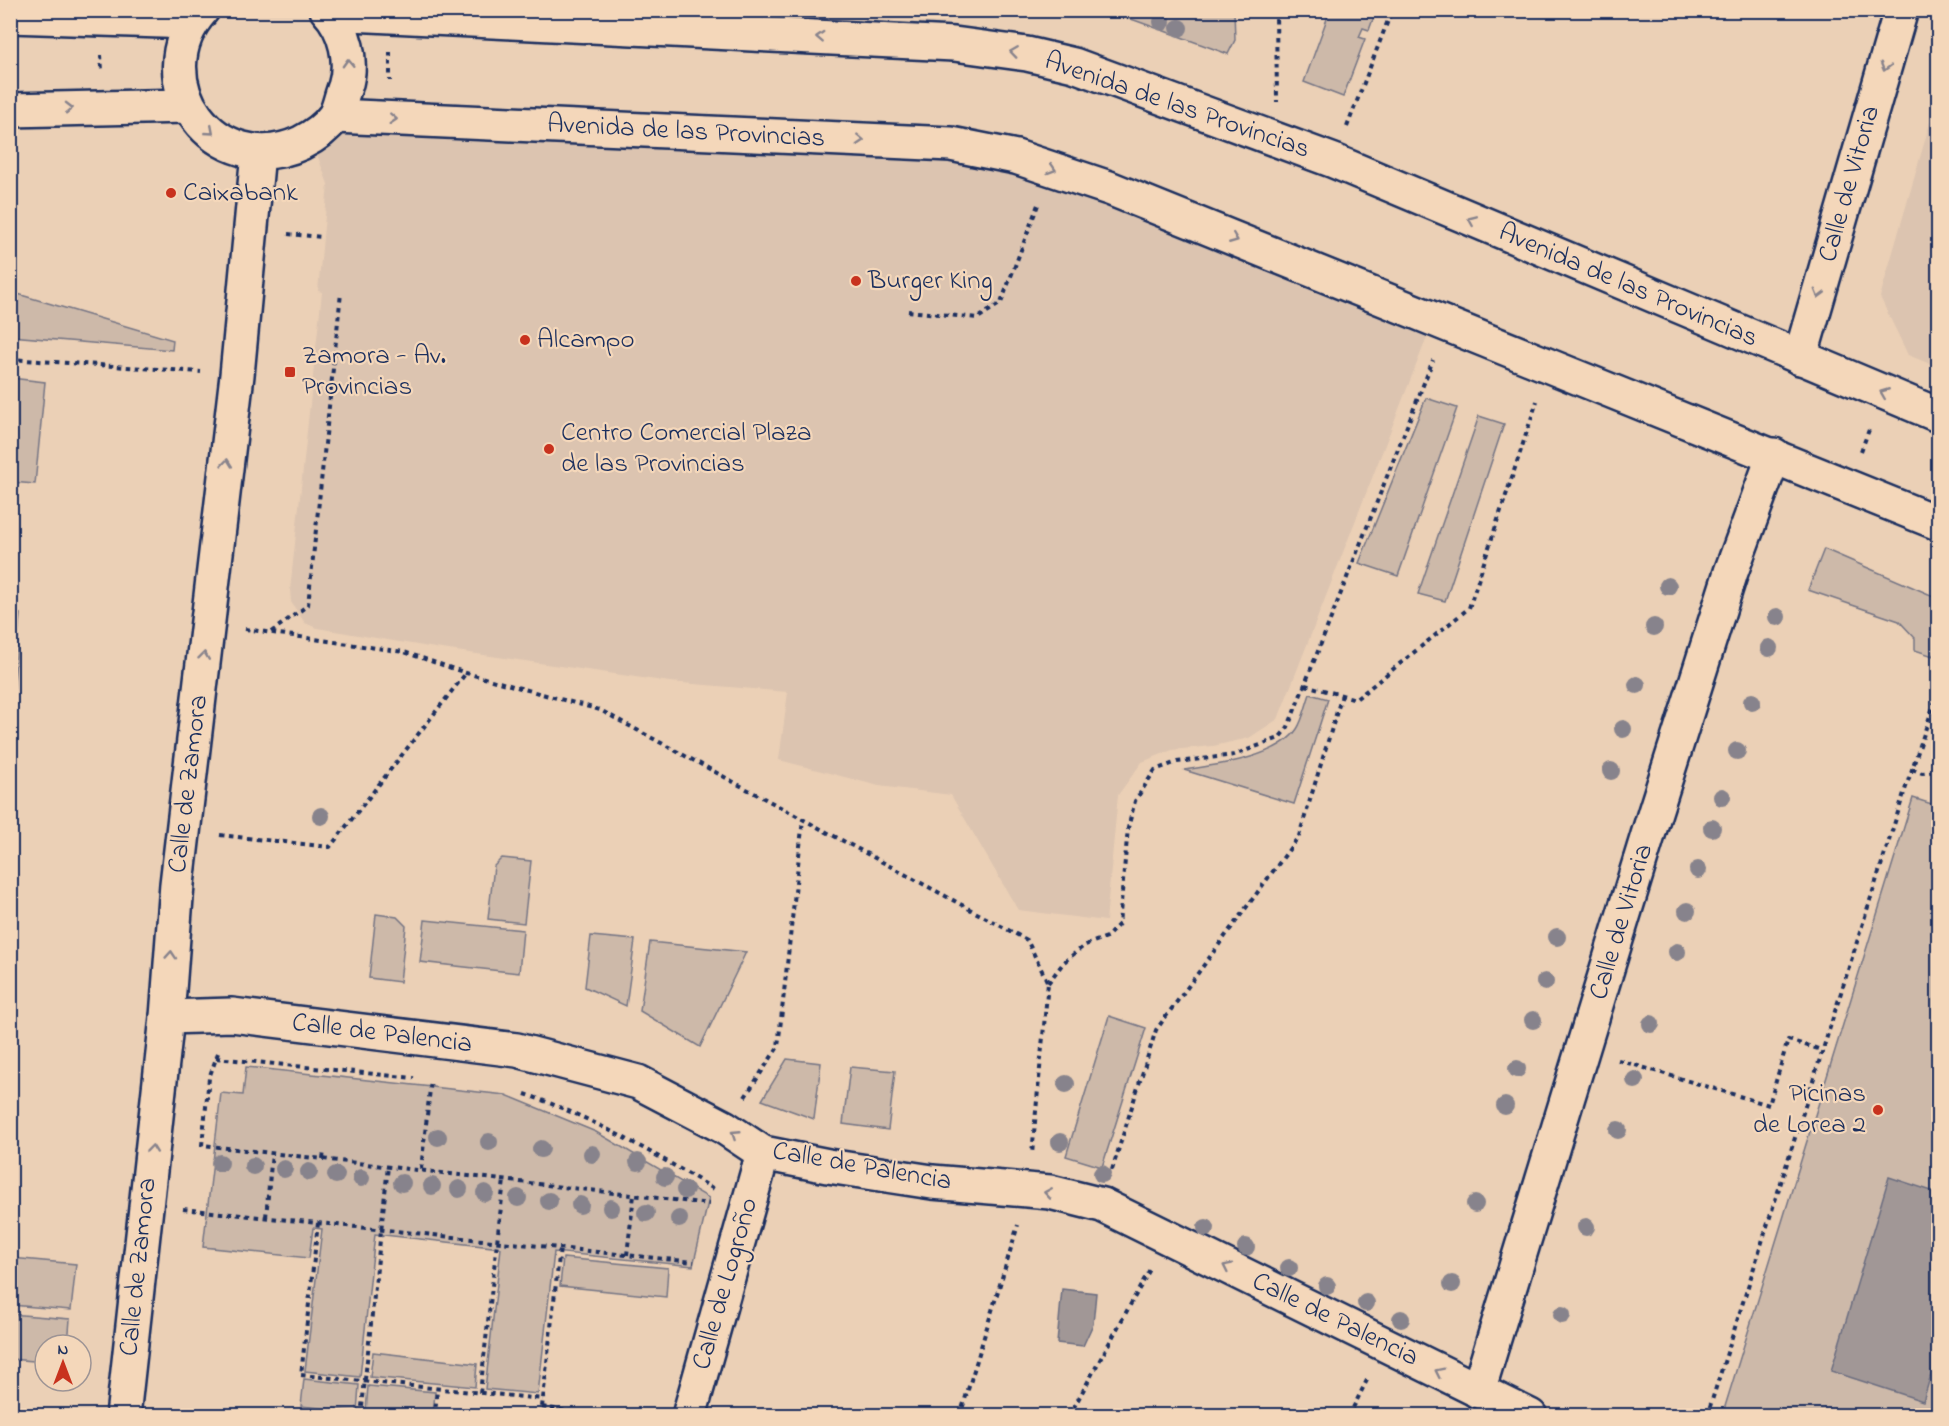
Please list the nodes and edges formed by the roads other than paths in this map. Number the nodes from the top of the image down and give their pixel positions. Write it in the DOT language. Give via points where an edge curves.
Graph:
graph roads {
  1 [pos="1901,10"];
  2 [pos="328,12"];
  3 [pos="10,16"];
  4 [pos="197,16"];
  5 [pos="188,106"];
  6 [pos="10,110"];
  7 [pos="334,116"];
  8 [pos="258,153"];
  9 [pos="1800,358"];
  10 [pos="1938,415"];
  11 [pos="1774,455"];
  12 [pos="1938,523"];
  13 [pos="167,1017"];
  14 [pos="763,1153"];
  15 [pos="1478,1391"];
  16 [pos="123,1416"];
  17 [pos="689,1416"];
  18 [pos="1530,1416"];
  1 -- 9 [label="street, Calle de Vitoria, one-way"];
  7 -- 2 [label="street, Avenida de las Provincias, one-way" via="348,76 347,50 342,32"];
  9 -- 2 [label="street, Avenida de las Provincias, one-way" via="1334,161 1074,65 954,44"];
  3 -- 4 [label="street, Avenida de las Provincias"];
  4 -- 5 [label="street, Avenida de las Provincias" via="181,48 179,76"];
  6 -- 5 [label="street, one-way"];
  5 -- 8 [label="street, Avenida de las Provincias, one-way" via="220,140"];
  7 -- 8 [label="street, Avenida de las Provincias" via="307,140 278,151"];
  7 -- 11 [label="street, Avenida de las Provincias, one-way" via="951,144 1016,157 1109,188"];
  13 -- 8 [label="street, Calle de Zamora, one-way"];
  10 -- 9 [label="street, Avenida de las Provincias, one-way"];
  11 -- 12 [label="street, Avenida de las Provincias"];
  11 -- 15 [label="street, Calle de Vitoria" via="1724,595"];
  14 -- 13 [label="street, Calle de Palencia, one-way" via="724,1127 638,1082 517,1050 232,1016"];
  16 -- 13 [label="street, Calle de Zamora, one-way"];
  15 -- 14 [label="street, Calle de Palencia, one-way" via="1102,1205 1050,1192 932,1182"];
  14 -- 17 [label="street, Calle de Logroño"];
  15 -- 18 [label="street, Calle de Palencia"];
}
